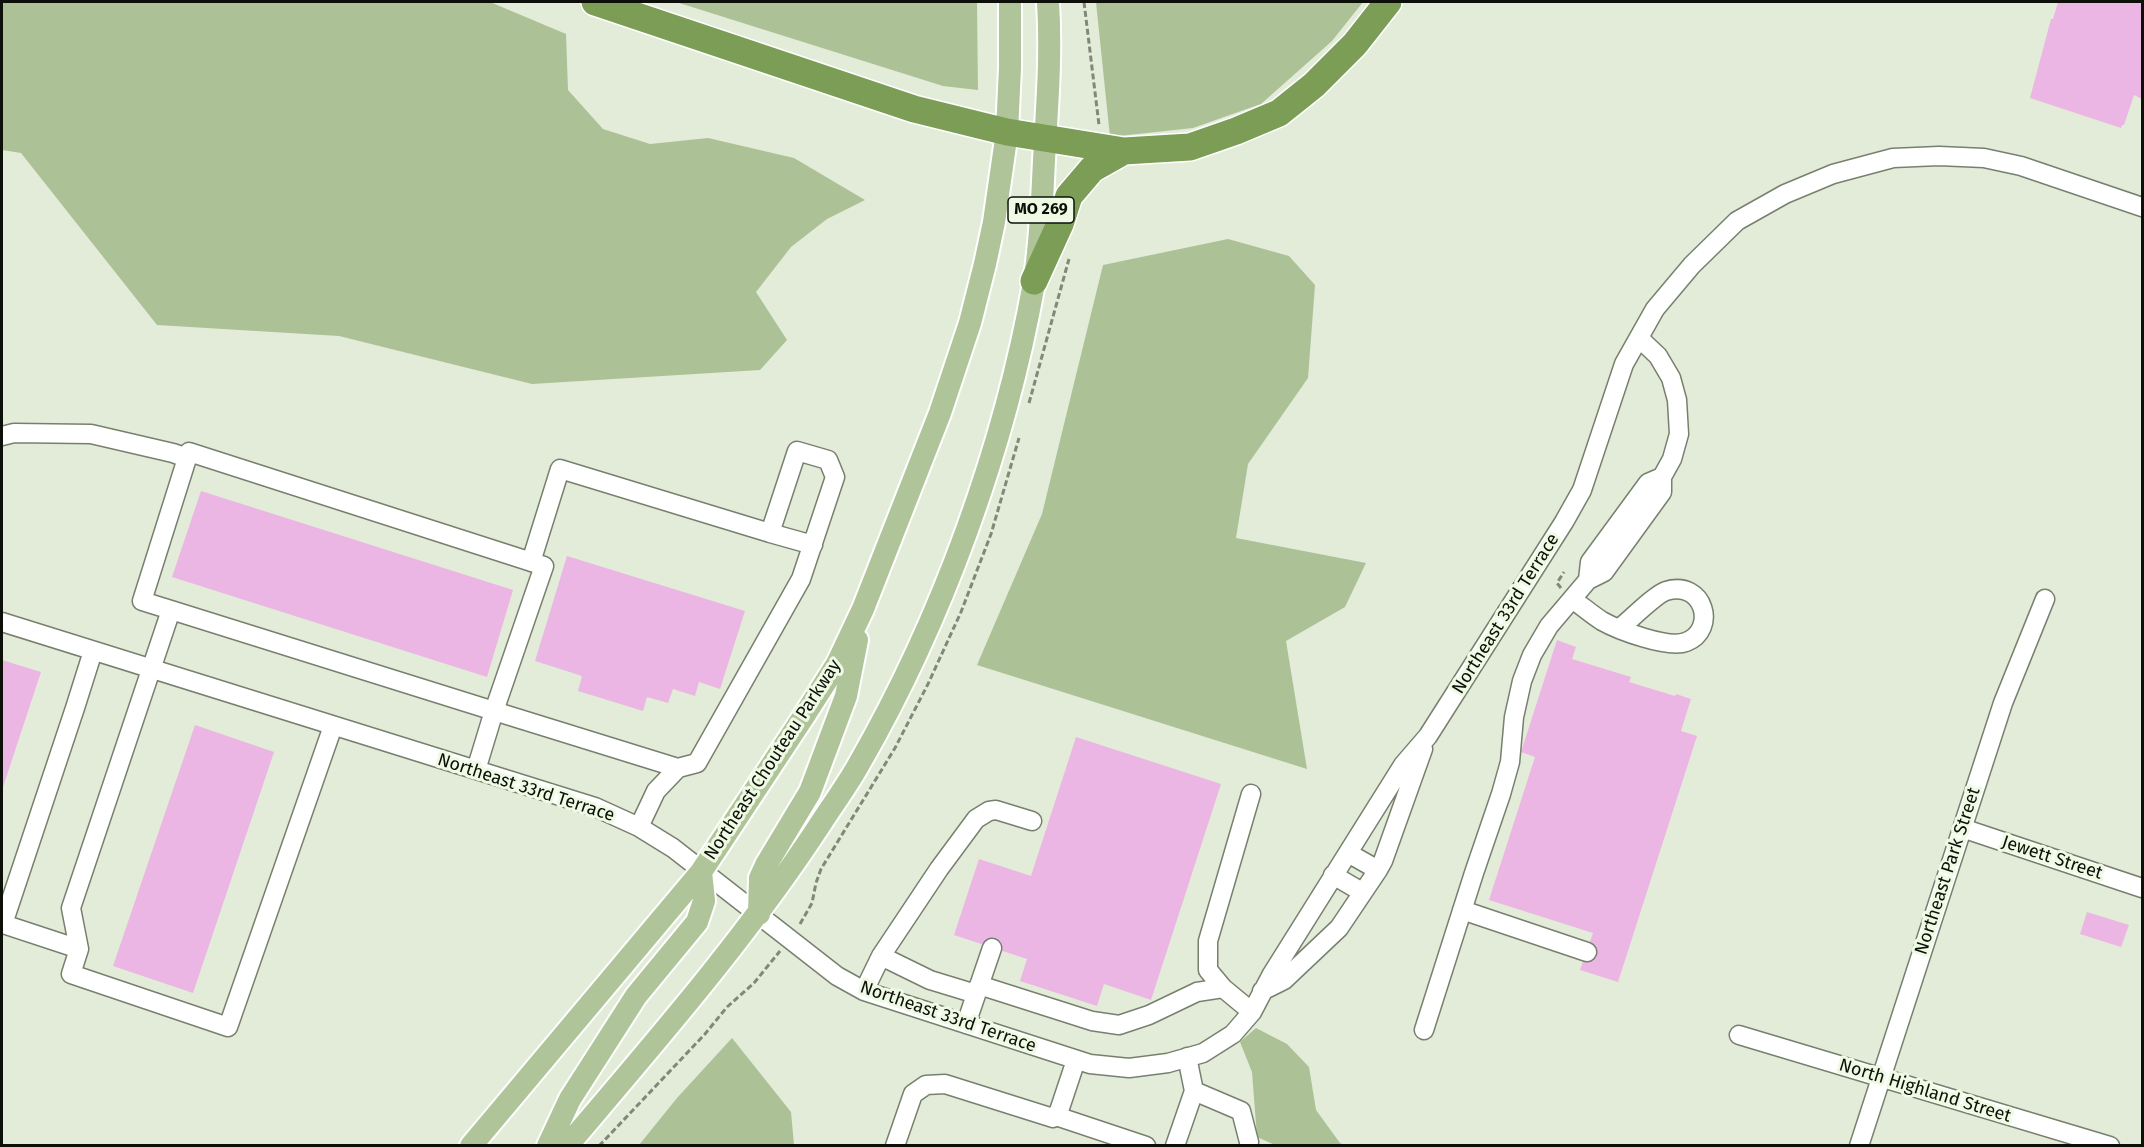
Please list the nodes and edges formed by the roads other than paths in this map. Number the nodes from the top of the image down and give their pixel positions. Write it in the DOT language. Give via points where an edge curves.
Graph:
graph roads {
  1 [pos="595,2"];
  2 [pos="1010,2"];
  3 [pos="1048,2"];
  4 [pos="1388,2"];
  5 [pos="1007,132"];
  6 [pos="1045,139"];
  7 [pos="1124,151"];
  8 [pos="2142,207"];
  9 [pos="1034,281"];
  10 [pos="1639,338"];
  11 [pos="2,436"];
  12 [pos="187,458"];
  13 [pos="770,532"];
  14 [pos="813,545"];
  15 [pos="531,562"];
  16 [pos="1572,599"];
  17 [pos="2045,599"];
  18 [pos="863,609"];
  19 [pos="171,610"];
  20 [pos="2,622"];
  21 [pos="1620,628"];
  22 [pos="93,651"];
  23 [pos="152,669"];
  24 [pos="494,711"];
  25 [pos="333,726"];
  26 [pos="1428,736"];
  27 [pos="678,768"];
  28 [pos="476,770"];
  29 [pos="1251,794"];
  30 [pos="1032,821"];
  31 [pos="639,827"];
  32 [pos="1962,828"];
  33 [pos="1348,853"];
  34 [pos="1378,870"];
  35 [pos="701,872"];
  36 [pos="1333,875"];
  37 [pos="2142,888"];
  38 [pos="1362,892"];
  39 [pos="1462,910"];
  40 [pos="759,914"];
  41 [pos="992,948"];
  42 [pos="79,949"];
  43 [pos="1587,952"];
  44 [pos="881,956"];
  45 [pos="1223,988"];
  46 [pos="977,990"];
  47 [pos="864,991"];
  48 [pos="1262,992"];
  49 [pos="1252,1012"];
  50 [pos="966,1024"];
  51 [pos="1424,1030"];
  52 [pos="1739,1035"];
  53 [pos="1187,1057"];
  54 [pos="1076,1060"];
  55 [pos="1881,1078"];
  56 [pos="1194,1091"];
  57 [pos="1056,1116"];
  58 [pos="1249,1142"];
  59 [pos="471,1146"];
  60 [pos="548,1146"];
  61 [pos="567,1146"];
  62 [pos="895,1146"];
  63 [pos="1146,1146"];
  64 [pos="1175,1146"];
  65 [pos="1859,1146"];
  66 [pos="2110,1146"];
  1 -- 5 [label="highway" via="914,109"];
  2 -- 5 [label="main road, Northeast Chouteau Parkway"];
  3 -- 6 [label="main road"];
  4 -- 7 [label="highway" via="1356,44 1279,113 1190,147"];
  5 -- 6 [label="highway"];
  5 -- 18 [label="main road, Northeast Chouteau Parkway" via="994,222 970,323 940,413"];
  6 -- 7 [label="highway"];
  6 -- 9 [label="main road, MO 269"];
  7 -- 9 [label="highway" via="1092,169 1069,196"];
  8 -- 10 [label="street, Northeast 33rd Terrace" via="2021,166 1984,158 1893,158 1833,174 1785,194 1737,222 1692,265 1655,309"];
  9 -- 40 [label="main road" via="1009,393 974,510 915,658 859,765"];
  10 -- 16 [label="street" via="1658,356 1671,378 1679,434 1662,477 1662,492 1604,572 1588,580"];
  10 -- 26 [label="street, Northeast 33rd Terrace" via="1624,364 1581,490"];
  11 -- 12 [label="street" via="92,434"];
  12 -- 15 [label="street" via="189,452"];
  12 -- 19 [label="street" via="142,602"];
  13 -- 14 [label="street"];
  13 -- 14 [label="street" via="797,451 828,460 835,477"];
  13 -- 15 [label="street" via="560,469"];
  14 -- 27 [label="street" via="801,579 697,763"];
  15 -- 24 [label="street" via="544,566"];
  16 -- 21 [label="street"];
  16 -- 39 [label="street" via="1544,635 1522,681 1510,762"];
  17 -- 32 [label="street, Northeast Park Street" via="2003,703"];
  18 -- 35 [label="main road, Northeast Chouteau Parkway" via="837,664"];
  18 -- 40 [label="main road" via="846,696 810,792 760,878"];
  19 -- 23 [label="street"];
  19 -- 24 [label="street"];
  20 -- 22 [label="street, Northeast 33rd Terrace"];
  22 -- 23 [label="street, Northeast 33rd Terrace"];
  22 -- 42 [label="street" via="3,924"];
  23 -- 25 [label="street, Northeast 33rd Terrace"];
  23 -- 42 [label="street" via="71,908"];
  24 -- 27 [label="street"];
  24 -- 28 [label="street"];
  25 -- 28 [label="street, Northeast 33rd Terrace"];
  25 -- 42 [label="street" via="228,1027 71,974"];
  26 -- 33 [label="street, Northeast 33rd Terrace" via="1403,765"];
  26 -- 34 [label="street, Northeast 33rd Terrace"];
  27 -- 31 [label="street" via="656,791"];
  28 -- 31 [label="street, Northeast 33rd Terrace" via="596,807"];
  29 -- 45 [label="street" via="1208,941 1208,970"];
  30 -- 44 [label="street" via="996,810 976,819"];
  31 -- 35 [label="street, Northeast 33rd Terrace"];
  32 -- 37 [label="street, Jewett Street"];
  32 -- 55 [label="street, Northeast Park Street"];
  33 -- 34 [label="street"];
  33 -- 36 [label="street, Northeast 33rd Terrace"];
  34 -- 38 [label="street, Northeast 33rd Terrace"];
  35 -- 40 [label="street, Northeast 33rd Terrace"];
  35 -- 59 [label="main road, Northeast Chouteau Parkway"];
  35 -- 60 [label="main road" via="704,901 697,922 636,996 570,1099"];
  36 -- 38 [label="street"];
  36 -- 48 [label="street, Northeast 33rd Terrace"];
  38 -- 48 [label="street, Northeast 33rd Terrace" via="1339,928 1284,980"];
  39 -- 43 [label="street"];
  39 -- 51 [label="street"];
  40 -- 47 [label="street, Northeast 33rd Terrace" via="837,976"];
  40 -- 61 [label="main road"];
  41 -- 46 [label="street"];
  44 -- 46 [label="street" via="930,980"];
  44 -- 47 [label="street"];
  45 -- 46 [label="street" via="1197,992 1149,1015 1119,1024 1092,1021"];
  45 -- 49 [label="street"];
  46 -- 50 [label="street"];
  47 -- 50 [label="street, Northeast 33rd Terrace"];
  48 -- 49 [label="street, Northeast 33rd Terrace"];
  49 -- 53 [label="street, Northeast 33rd Terrace" via="1233,1034 1203,1053"];
  50 -- 54 [label="street, Northeast 33rd Terrace"];
  52 -- 55 [label="street, North Highland Street"];
  53 -- 54 [label="street, Northeast 33rd Terrace" via="1129,1068"];
  53 -- 56 [label="street"];
  54 -- 57 [label="street"];
  55 -- 65 [label="street, Northeast Park Street"];
  55 -- 66 [label="street, North Highland Street"];
  56 -- 58 [label="street" via="1241,1112"];
  56 -- 64 [label="street"];
  57 -- 62 [label="street" via="945,1084 926,1085 913,1094"];
  57 -- 63 [label="street"];
}
